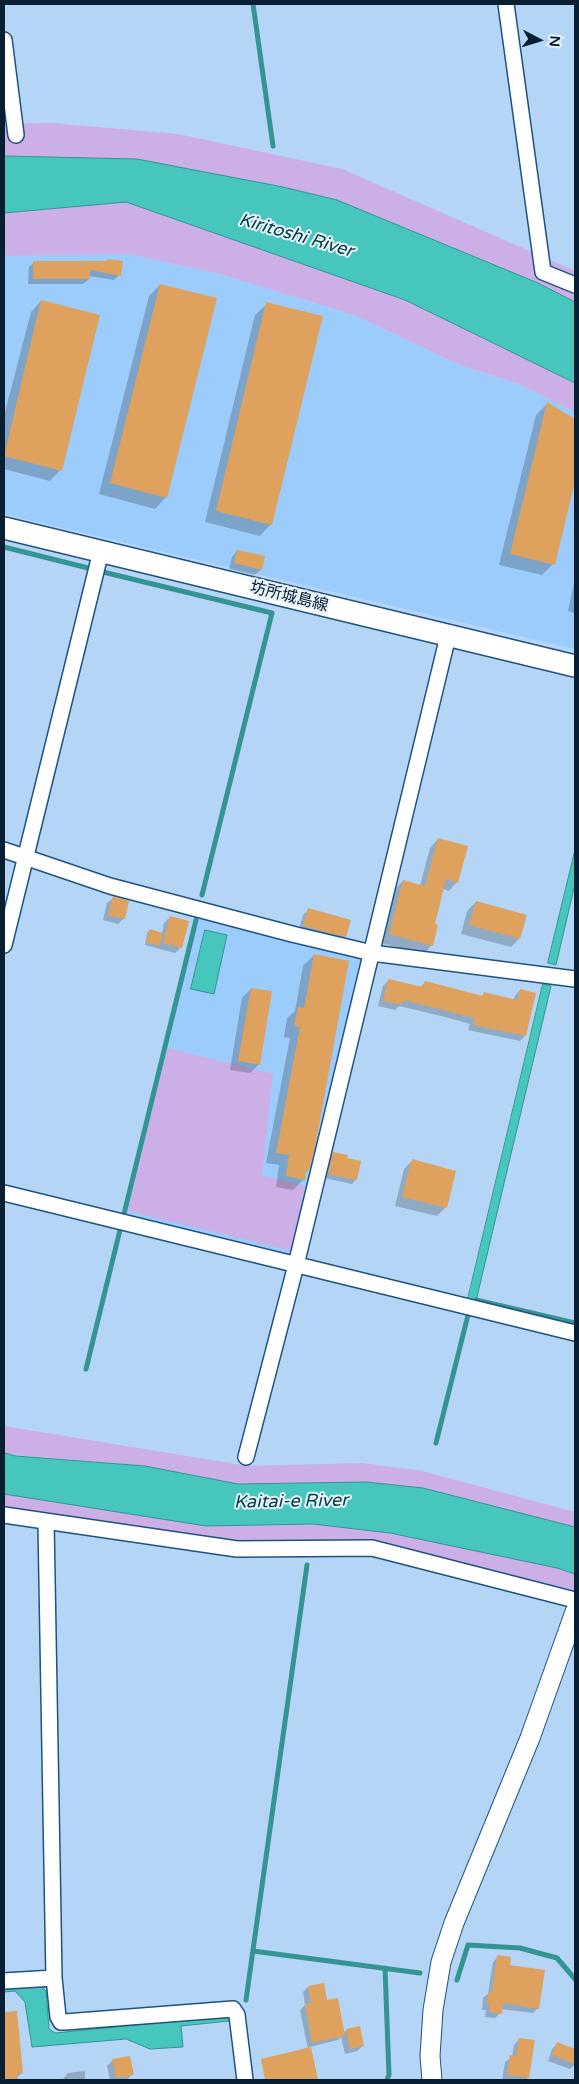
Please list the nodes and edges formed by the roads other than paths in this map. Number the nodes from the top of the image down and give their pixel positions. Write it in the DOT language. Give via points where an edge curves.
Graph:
graph roads {
  1 [pos="506,4"];
  2 [pos="4,40"];
  3 [pos="16,135"];
  4 [pos="575,285"];
  5 [pos="4,528"];
  6 [pos="101,551"];
  7 [pos="448,636"];
  8 [pos="575,666"];
  9 [pos="4,850"];
  10 [pos="25,856"];
  11 [pos="4,945"];
  12 [pos="372,953"];
  13 [pos="575,979"];
  14 [pos="4,1193"];
  15 [pos="296,1265"];
  16 [pos="575,1333"];
  17 [pos="246,1457"];
  18 [pos="4,1514"];
  19 [pos="46,1522"];
  20 [pos="575,1600"];
  21 [pos="575,1612"];
  22 [pos="54,1978"];
  23 [pos="4,1981"];
  24 [pos="245,2080"];
  25 [pos="432,2080"];
  1 -- 4 [label="street" via="544,272"];
  2 -- 3 [label="street"];
  5 -- 6 [label="main road, 坊所城島線"];
  6 -- 7 [label="main road, 坊所城島線"];
  6 -- 10 [label="street"];
  7 -- 8 [label="main road, 坊所城島線"];
  7 -- 12 [label="street"];
  9 -- 10 [label="street"];
  10 -- 11 [label="street"];
  10 -- 12 [label="street" via="110,886"];
  12 -- 13 [label="street"];
  12 -- 15 [label="street"];
  14 -- 15 [label="street"];
  15 -- 16 [label="street"];
  15 -- 17 [label="street"];
  18 -- 19 [label="street"];
  19 -- 20 [label="street" via="237,1549 372,1548"];
  19 -- 22 [label="street"];
  21 -- 25 [label="street" via="530,1738 441,1962 433,2010"];
  22 -- 23 [label="street"];
  22 -- 24 [label="street" via="61,2022 233,2008 237,2015"];
}
